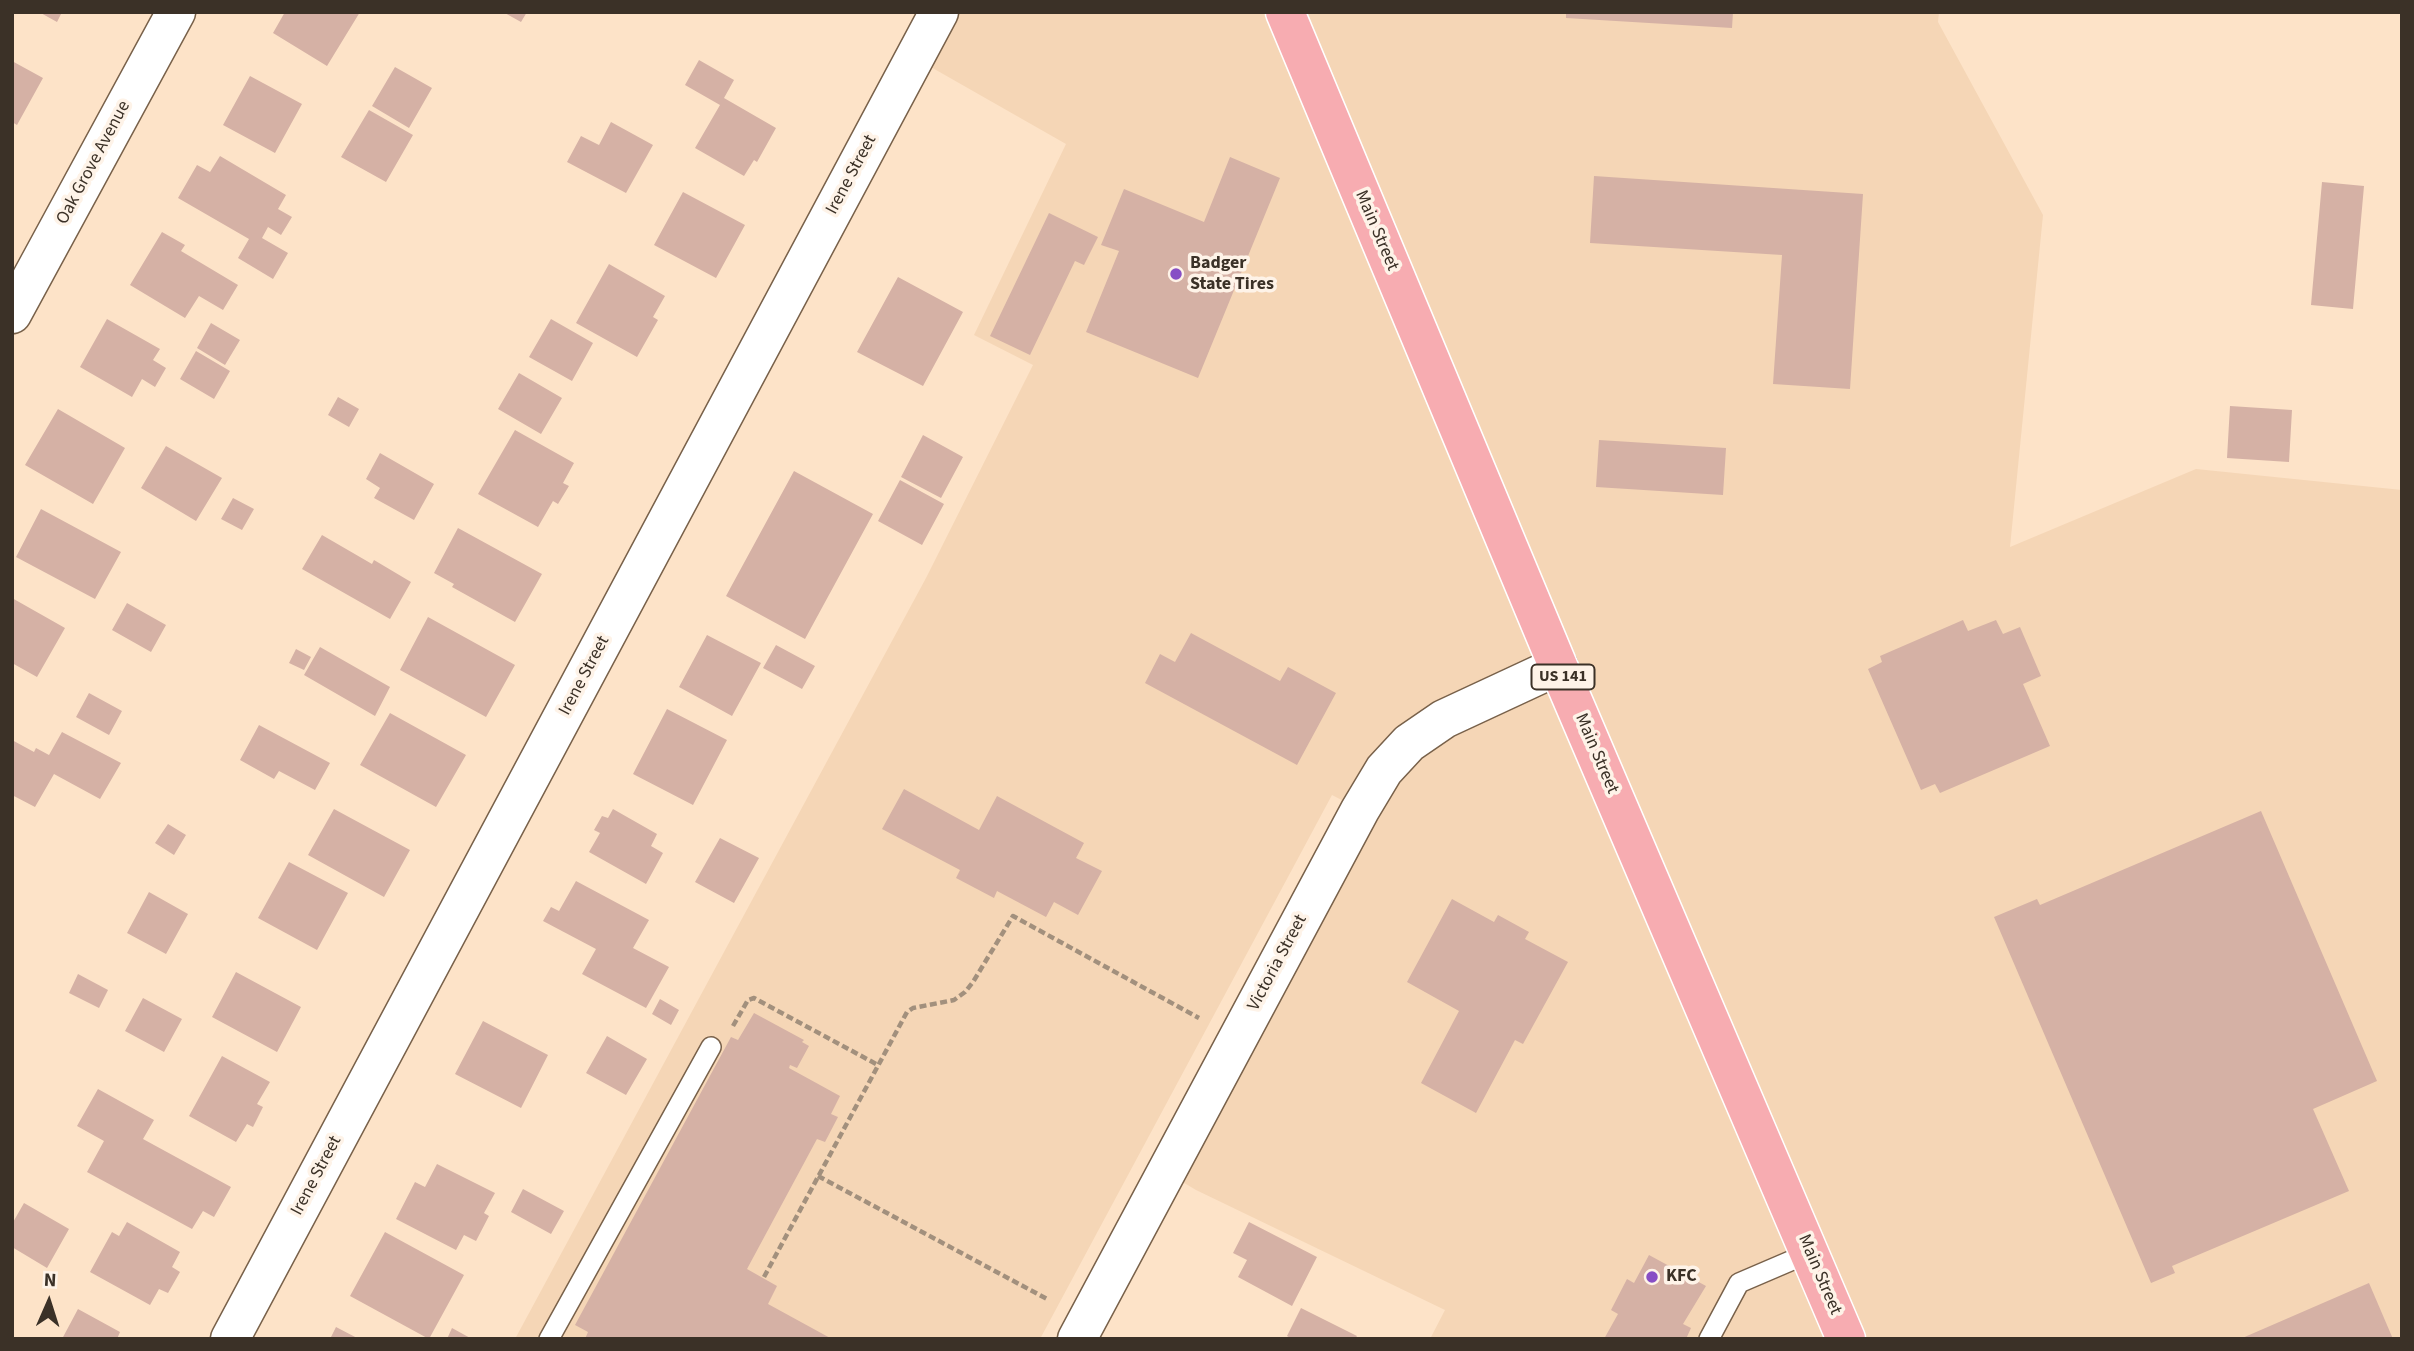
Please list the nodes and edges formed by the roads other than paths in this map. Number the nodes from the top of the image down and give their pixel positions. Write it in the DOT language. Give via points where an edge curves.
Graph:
graph roads {
  1 [pos="176,12"];
  2 [pos="939,12"];
  3 [pos="1285,12"];
  4 [pos="12,314"];
  5 [pos="1558,666"];
  6 [pos="711,1047"];
  7 [pos="1809,1253"];
  8 [pos="230,1339"];
  9 [pos="549,1339"];
  10 [pos="1077,1339"];
  11 [pos="1709,1339"];
  12 [pos="1846,1339"];
  1 -- 4 [label="street, Oak Grove Avenue"];
  2 -- 8 [label="street, Irene Street"];
  3 -- 5 [label="main road, Main Street / US 141"];
  5 -- 7 [label="main road, Main Street / US 141"];
  5 -- 10 [label="street, Victoria Street" via="1444,719 1409,743 1384,770"];
  6 -- 9 [label="lane"];
  7 -- 11 [label="lane" via="1739,1283"];
  7 -- 12 [label="main road, Main Street / US 141"];
}
